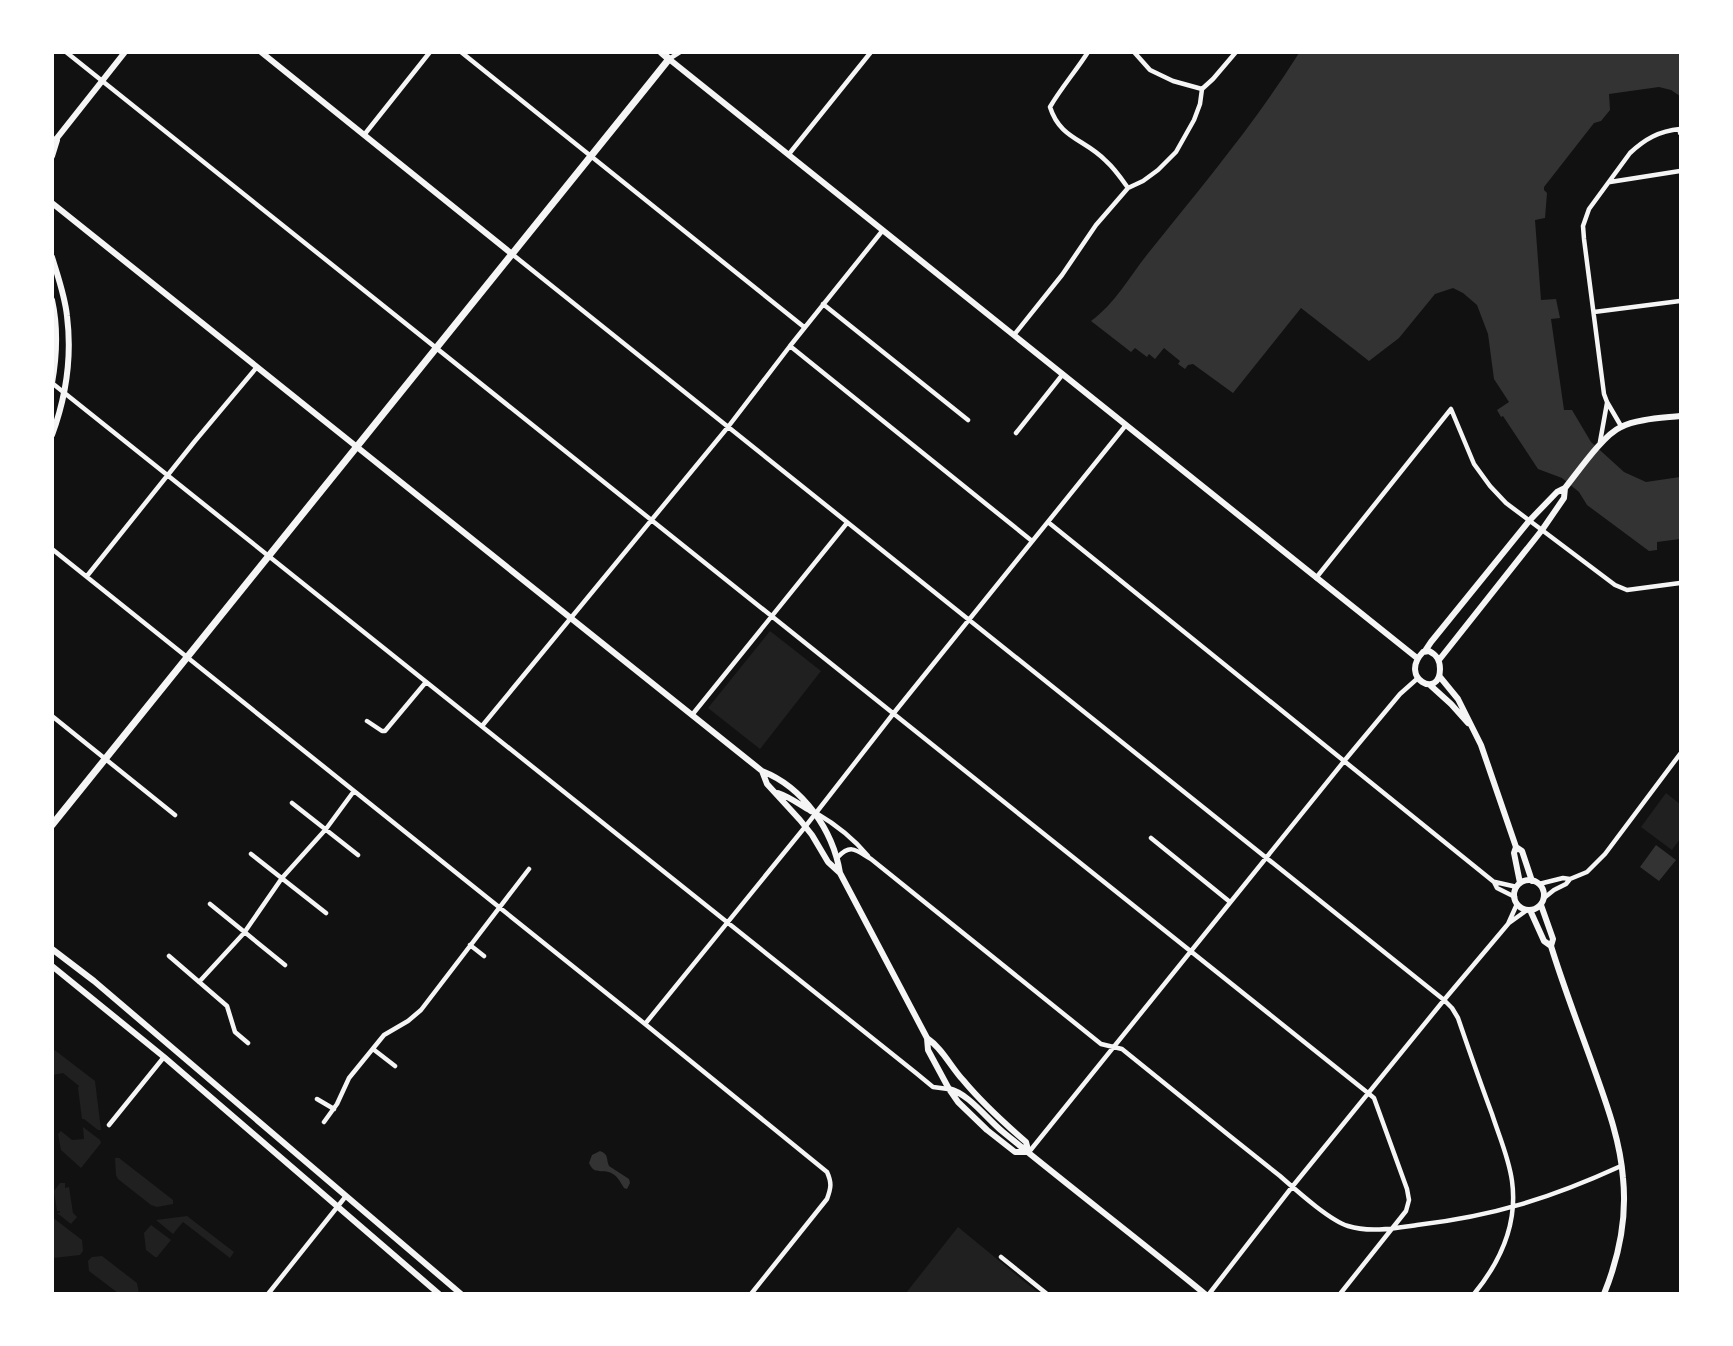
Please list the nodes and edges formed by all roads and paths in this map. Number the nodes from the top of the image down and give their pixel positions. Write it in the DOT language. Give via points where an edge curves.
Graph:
graph roads {
  1 [pos="66,52"];
  2 [pos="125,52"];
  3 [pos="261,52"];
  4 [pos="430,52"];
  5 [pos="461,52"];
  6 [pos="661,52"];
  7 [pos="680,52"];
  8 [pos="871,52"];
  9 [pos="1088,52"];
  10 [pos="1134,52"];
  11 [pos="1236,52"];
  12 [pos="670,56"];
  13 [pos="102,82"];
  14 [pos="1202,89"];
  15 [pos="1681,133"];
  16 [pos="364,135"];
  17 [pos="55,140"];
  18 [pos="789,155"];
  19 [pos="52,156"];
  20 [pos="590,156"];
  21 [pos="1681,171"];
  22 [pos="1609,182"];
  23 [pos="1128,187"];
  24 [pos="52,203"];
  25 [pos="883,230"];
  26 [pos="512,254"];
  27 [pos="52,257"];
  28 [pos="52,300"];
  29 [pos="1681,301"];
  30 [pos="823,304"];
  31 [pos="1594,312"];
  32 [pos="804,327"];
  33 [pos="1014,335"];
  34 [pos="790,346"];
  35 [pos="436,348"];
  36 [pos="257,367"];
  37 [pos="1063,374"];
  38 [pos="52,383"];
  39 [pos="64,392"];
  40 [pos="1606,402"];
  41 [pos="1681,416"];
  42 [pos="968,420"];
  43 [pos="1126,425"];
  44 [pos="1621,426"];
  45 [pos="728,427"];
  46 [pos="1016,433"];
  47 [pos="52,435"];
  48 [pos="357,447"];
  49 [pos="1599,447"];
  50 [pos="168,475"];
  51 [pos="1566,488"];
  52 [pos="652,520"];
  53 [pos="1529,521"];
  54 [pos="1048,522"];
  55 [pos="847,523"];
  56 [pos="1542,530"];
  57 [pos="1032,541"];
  58 [pos="52,549"];
  59 [pos="269,557"];
  60 [pos="87,576"];
  61 [pos="1316,578"];
  62 [pos="1681,583"];
  63 [pos="772,617"];
  64 [pos="570,619"];
  65 [pos="969,620"];
  66 [pos="1425,651"];
  67 [pos="187,657"];
  68 [pos="1417,658"];
  69 [pos="1439,660"];
  70 [pos="1440,677"];
  71 [pos="1418,678"];
  72 [pos="426,682"];
  73 [pos="1430,685"];
  74 [pos="893,714"];
  75 [pos="52,716"];
  76 [pos="691,716"];
  77 [pos="367,721"];
  78 [pos="482,726"];
  79 [pos="1472,728"];
  80 [pos="1681,754"];
  81 [pos="106,758"];
  82 [pos="1345,760"];
  83 [pos="762,771"];
  84 [pos="354,791"];
  85 [pos="776,792"];
  86 [pos="292,803"];
  87 [pos="816,813"];
  88 [pos="175,815"];
  89 [pos="52,825"];
  90 [pos="805,827"];
  91 [pos="326,829"];
  92 [pos="1151,838"];
  93 [pos="1516,847"];
  94 [pos="251,853"];
  95 [pos="358,855"];
  96 [pos="838,857"];
  97 [pos="1266,857"];
  98 [pos="871,859"];
  99 [pos="529,869"];
  100 [pos="840,873"];
  101 [pos="282,878"];
  102 [pos="1570,879"];
  103 [pos="1494,882"];
  104 [pos="1536,883"];
  105 [pos="1519,885"];
  106 [pos="1516,901"];
  107 [pos="1542,901"];
  108 [pos="1230,902"];
  109 [pos="210,904"];
  110 [pos="499,907"];
  111 [pos="1529,910"];
  112 [pos="326,913"];
  113 [pos="727,922"];
  114 [pos="1508,924"];
  115 [pos="244,933"];
  116 [pos="470,945"];
  117 [pos="1551,946"];
  118 [pos="52,949"];
  119 [pos="1189,952"];
  120 [pos="169,956"];
  121 [pos="484,956"];
  122 [pos="285,965"];
  123 [pos="52,966"];
  124 [pos="199,982"];
  125 [pos="1444,1000"];
  126 [pos="645,1024"];
  127 [pos="928,1038"];
  128 [pos="247,1043"];
  129 [pos="1112,1047"];
  130 [pos="373,1049"];
  131 [pos="164,1058"];
  132 [pos="395,1066"];
  133 [pos="949,1089"];
  134 [pos="1368,1093"];
  135 [pos="317,1100"];
  136 [pos="334,1109"];
  137 [pos="324,1122"];
  138 [pos="109,1125"];
  139 [pos="1028,1152"];
  140 [pos="1622,1166"];
  141 [pos="1292,1187"];
  142 [pos="346,1195"];
  143 [pos="338,1206"];
  144 [pos="1512,1208"];
  145 [pos="1392,1228"];
  146 [pos="1001,1257"];
  147 [pos="449,1283"];
  148 [pos="268,1293"];
  149 [pos="440,1293"];
  150 [pos="461,1293"];
  151 [pos="751,1293"];
  152 [pos="1047,1293"];
  153 [pos="1207,1293"];
  154 [pos="1340,1293"];
  155 [pos="1474,1293"];
  156 [pos="1604,1293"];
  1 -- 13 [label="street"];
  2 -- 13 [label="street"];
  3 -- 16 [label="street"];
  4 -- 16 [label="street"];
  5 -- 20 [label="street"];
  6 -- 12 [label="main road"];
  7 -- 12 [label="street"];
  8 -- 18 [label="street"];
  9 -- 23 [label="street" via="1050,107 1065,132 1105,159"];
  10 -- 14 [label="street" via="1150,70"];
  11 -- 14 [label="street"];
  12 -- 18 [label="street"];
  12 -- 20 [label="main road"];
  13 -- 17 [label="street"];
  13 -- 35 [label="street"];
  14 -- 23 [label="street" via="1194,120 1176,152 1143,181"];
  15 -- 22 [label="street" via="1680,129 1671,130 1648,138 1630,153"];
  16 -- 26 [label="street"];
  17 -- 19 [label="street"];
  18 -- 25 [label="street"];
  20 -- 26 [label="main road"];
  20 -- 32 [label="street"];
  21 -- 22 [label="street"];
  22 -- 31 [label="street" via="1588,209 1584,226"];
  23 -- 33 [label="street"];
  24 -- 36 [label="street"];
  25 -- 30 [label="street"];
  25 -- 33 [label="street"];
  26 -- 35 [label="main road"];
  26 -- 45 [label="street"];
  27 -- 39 [label="street" via="67,314"];
  28 -- 38 [label="street" via="56,351"];
  29 -- 31 [label="street"];
  30 -- 32 [label="street"];
  30 -- 42 [label="street"];
  31 -- 40 [label="street"];
  32 -- 34 [label="street"];
  33 -- 37 [label="street"];
  34 -- 45 [label="street"];
  34 -- 57 [label="street"];
  35 -- 48 [label="main road"];
  35 -- 52 [label="street"];
  36 -- 48 [label="street"];
  36 -- 50 [label="street"];
  37 -- 43 [label="street"];
  37 -- 46 [label="street"];
  38 -- 39 [label="street"];
  39 -- 47 [label="street"];
  39 -- 50 [label="street"];
  40 -- 44 [label="street"];
  40 -- 49 [label="street"];
  41 -- 44 [label="street"];
  43 -- 54 [label="street"];
  43 -- 61 [label="street"];
  44 -- 49 [label="street"];
  45 -- 52 [label="street"];
  45 -- 55 [label="street"];
  48 -- 59 [label="main road"];
  48 -- 64 [label="street"];
  49 -- 51 [label="street"];
  50 -- 59 [label="street"];
  50 -- 60 [label="street"];
  51 -- 53 [label="street"];
  51 -- 56 [label="street"];
  52 -- 63 [label="street"];
  52 -- 64 [label="street"];
  53 -- 56 [label="street"];
  53 -- 61 [label="street" via="1506,503 1474,464 1451,409"];
  53 -- 66 [label="street"];
  54 -- 57 [label="street"];
  54 -- 82 [label="street"];
  55 -- 63 [label="street"];
  55 -- 65 [label="street"];
  56 -- 62 [label="street" via="1627,590"];
  56 -- 69 [label="street"];
  57 -- 65 [label="street"];
  58 -- 60 [label="street"];
  59 -- 67 [label="main road"];
  59 -- 72 [label="street"];
  60 -- 67 [label="street"];
  61 -- 68 [label="street"];
  63 -- 74 [label="street"];
  63 -- 76 [label="street"];
  64 -- 76 [label="street"];
  64 -- 78 [label="street"];
  65 -- 74 [label="street"];
  65 -- 97 [label="street"];
  66 -- 68 [label="street"];
  66 -- 69 [label="street"];
  67 -- 81 [label="main road"];
  67 -- 84 [label="street"];
  68 -- 71 [label="street"];
  69 -- 70 [label="street"];
  70 -- 73 [label="street"];
  70 -- 79 [label="street" via="1458,699"];
  71 -- 73 [label="street"];
  71 -- 82 [label="street"];
  72 -- 77 [label="street" via="385,731"];
  72 -- 78 [label="street"];
  73 -- 79 [label="street"];
  74 -- 87 [label="street"];
  74 -- 119 [label="street"];
  75 -- 81 [label="street"];
  76 -- 83 [label="street"];
  78 -- 113 [label="street"];
  79 -- 93 [label="street"];
  80 -- 102 [label="street" via="1605,854 1587,872"];
  81 -- 88 [label="street"];
  81 -- 89 [label="main road"];
  82 -- 97 [label="street"];
  82 -- 103 [label="street"];
  83 -- 85 [label="street"];
  83 -- 87 [label="street" via="796,793"];
  84 -- 91 [label="street"];
  84 -- 110 [label="street"];
  85 -- 87 [label="street"];
  85 -- 90 [label="street"];
  86 -- 91 [label="street"];
  87 -- 90 [label="street"];
  87 -- 96 [label="street"];
  87 -- 98 [label="street"];
  90 -- 100 [label="street"];
  90 -- 113 [label="street"];
  91 -- 95 [label="street"];
  91 -- 101 [label="street"];
  92 -- 108 [label="street"];
  93 -- 104 [label="street"];
  93 -- 105 [label="street"];
  94 -- 101 [label="street"];
  96 -- 98 [label="street" via="852,848"];
  96 -- 100 [label="street"];
  97 -- 108 [label="street"];
  97 -- 125 [label="street"];
  98 -- 129 [label="street" via="1101,1044"];
  99 -- 110 [label="street"];
  100 -- 127 [label="street"];
  101 -- 112 [label="street"];
  101 -- 115 [label="street"];
  102 -- 104 [label="street"];
  102 -- 107 [label="street"];
  103 -- 105 [label="street"];
  103 -- 106 [label="street"];
  104 -- 105 [label="street"];
  104 -- 107 [label="street" via="1542,888"];
  105 -- 106 [label="street"];
  106 -- 111 [label="street"];
  106 -- 114 [label="street"];
  107 -- 111 [label="street"];
  107 -- 117 [label="street"];
  108 -- 119 [label="street"];
  109 -- 115 [label="street"];
  110 -- 116 [label="street"];
  110 -- 126 [label="street"];
  111 -- 114 [label="street"];
  111 -- 117 [label="street"];
  113 -- 126 [label="street"];
  113 -- 133 [label="street" via="933,1087"];
  114 -- 125 [label="street"];
  115 -- 122 [label="street"];
  115 -- 124 [label="street"];
  116 -- 121 [label="street"];
  116 -- 130 [label="street" via="421,1010 384,1035"];
  117 -- 140 [label="street" via="1604,1098"];
  118 -- 142 [label="street"];
  119 -- 129 [label="street"];
  119 -- 134 [label="street"];
  120 -- 124 [label="street"];
  123 -- 131 [label="street"];
  124 -- 128 [label="street" via="227,1006 235,1032"];
  125 -- 134 [label="street"];
  125 -- 144 [label="street" via="1458,1018 1507,1157"];
  126 -- 151 [label="street" via="819,1165 831,1181 827,1199"];
  127 -- 133 [label="street" via="928,1050"];
  127 -- 139 [label="street" via="995,1115 1026,1142"];
  129 -- 139 [label="street"];
  129 -- 141 [label="street" via="1122,1049"];
  130 -- 132 [label="street"];
  130 -- 136 [label="street" via="349,1078"];
  131 -- 138 [label="street"];
  131 -- 143 [label="street"];
  133 -- 139 [label="street" via="966,1097"];
  134 -- 141 [label="street"];
  134 -- 145 [label="street" via="1374,1098 1409,1200"];
  135 -- 136 [label="street"];
  136 -- 137 [label="street"];
  139 -- 153 [label="street"];
  140 -- 144 [label="street"];
  140 -- 156 [label="street" via="1621,1234"];
  141 -- 145 [label="street" via="1336,1221 1364,1229"];
  141 -- 153 [label="street"];
  142 -- 143 [label="street"];
  142 -- 147 [label="street"];
  143 -- 148 [label="street"];
  143 -- 149 [label="street"];
  144 -- 145 [label="street"];
  144 -- 155 [label="street" via="1504,1247"];
  145 -- 154 [label="street"];
  146 -- 152 [label="street"];
  147 -- 149 [label="street"];
  147 -- 150 [label="street"];
}
